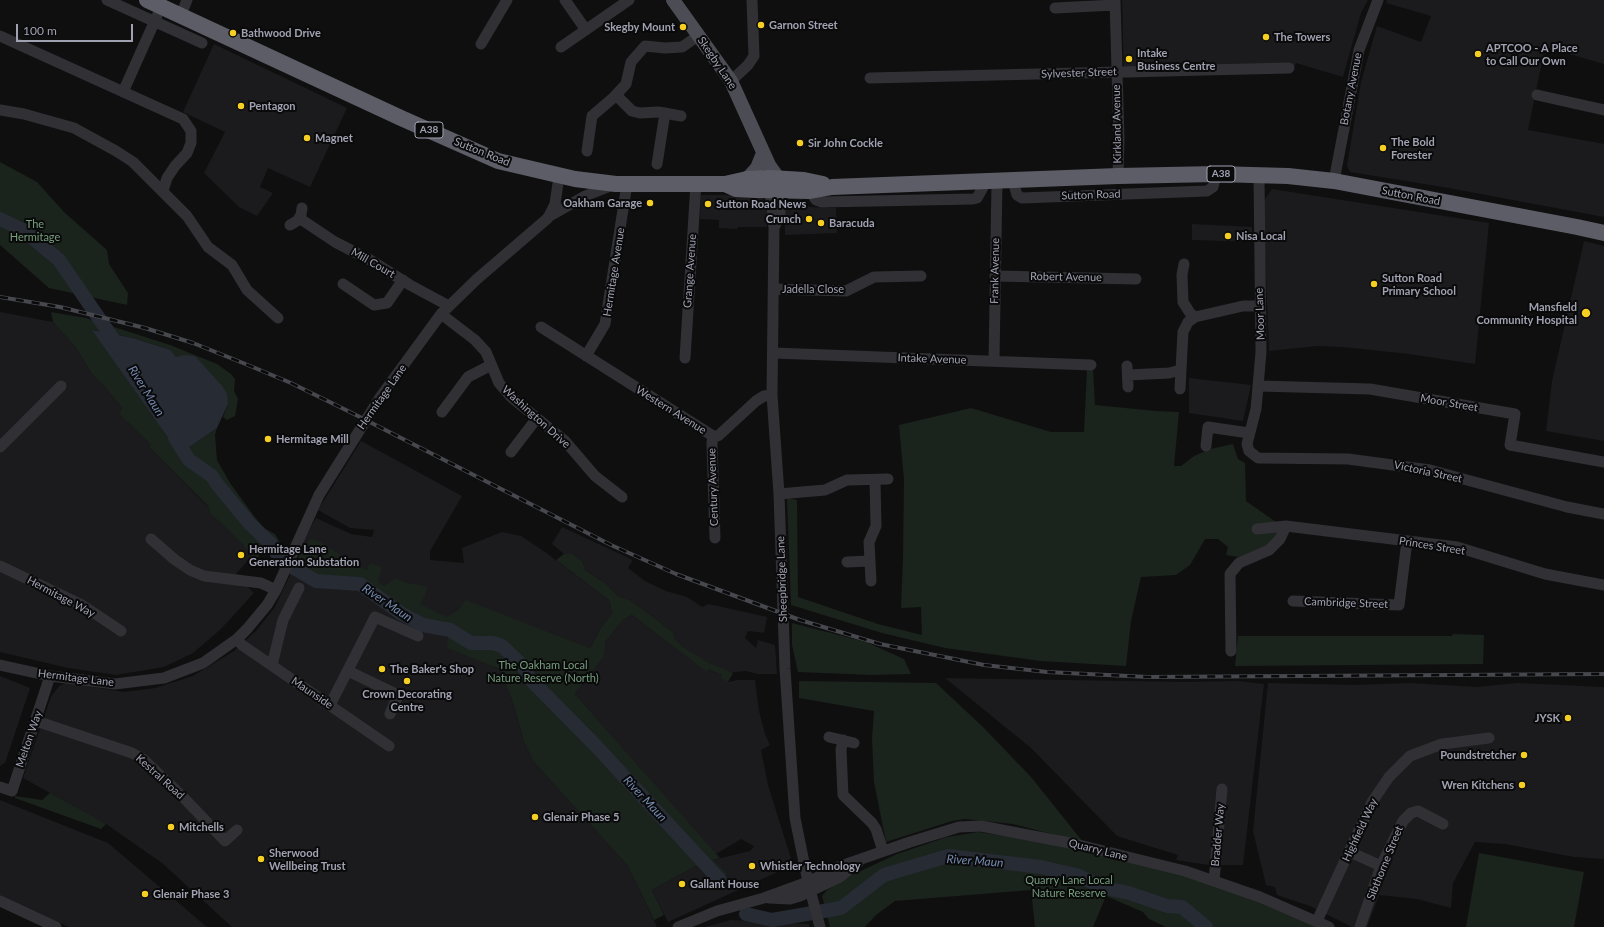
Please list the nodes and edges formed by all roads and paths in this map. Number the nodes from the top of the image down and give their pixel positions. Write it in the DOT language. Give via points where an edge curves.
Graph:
graph roads {
  1 [pos="107,0"];
  2 [pos="187,0"];
  3 [pos="507,0"];
  4 [pos="565,0"];
  5 [pos="629,0"];
  6 [pos="673,0"];
  7 [pos="752,0"];
  8 [pos="1378,0"];
  9 [pos="1115,2"];
  10 [pos="154,3"];
  11 [pos="1055,8"];
  12 [pos="181,15"];
  13 [pos="155,22"];
  14 [pos="586,30"];
  15 [pos="0,36"];
  16 [pos="698,36"];
  17 [pos="202,43"];
  18 [pos="481,44"];
  19 [pos="561,48"];
  20 [pos="1289,68"];
  21 [pos="1117,72"];
  22 [pos="870,78"];
  23 [pos="731,81"];
  24 [pos="123,92"];
  25 [pos="616,95"];
  26 [pos="1537,95"];
  27 [pos="0,110"];
  28 [pos="1604,110"];
  29 [pos="665,113"];
  30 [pos="681,116"];
  31 [pos="587,151"];
  32 [pos="763,153"];
  33 [pos="657,164"];
  34 [pos="1216,174"];
  35 [pos="1258,175"];
  36 [pos="559,176"];
  37 [pos="1118,176"];
  38 [pos="747,179"];
  39 [pos="991,181"];
  40 [pos="1013,181"];
  41 [pos="1334,181"];
  42 [pos="774,182"];
  43 [pos="696,183"];
  44 [pos="621,184"];
  45 [pos="725,184"];
  46 [pos="810,186"];
  47 [pos="163,191"];
  48 [pos="548,218"];
  49 [pos="290,225"];
  50 [pos="1604,233"];
  51 [pos="1184,264"];
  52 [pos="921,276"];
  53 [pos="995,276"];
  54 [pos="1136,279"];
  55 [pos="403,280"];
  56 [pos="343,284"];
  57 [pos="774,290"];
  58 [pos="1259,306"];
  59 [pos="445,310"];
  60 [pos="1195,317"];
  61 [pos="278,318"];
  62 [pos="541,327"];
  63 [pos="774,353"];
  64 [pos="586,356"];
  65 [pos="685,358"];
  66 [pos="994,361"];
  67 [pos="491,365"];
  68 [pos="1091,365"];
  69 [pos="1181,370"];
  70 [pos="61,386"];
  71 [pos="1258,386"];
  72 [pos="1128,388"];
  73 [pos="1180,389"];
  74 [pos="772,395"];
  75 [pos="442,412"];
  76 [pos="537,418"];
  77 [pos="1249,433"];
  78 [pos="713,436"];
  79 [pos="1206,446"];
  80 [pos="0,447"];
  81 [pos="1249,451"];
  82 [pos="511,452"];
  83 [pos="1604,462"];
  84 [pos="888,479"];
  85 [pos="875,480"];
  86 [pos="779,494"];
  87 [pos="622,497"];
  88 [pos="1604,514"];
  89 [pos="1286,526"];
  90 [pos="1257,529"];
  91 [pos="715,538"];
  92 [pos="151,539"];
  93 [pos="1407,541"];
  94 [pos="870,561"];
  95 [pos="847,562"];
  96 [pos="0,566"];
  97 [pos="871,581"];
  98 [pos="1604,585"];
  99 [pos="299,588"];
  100 [pos="276,590"];
  101 [pos="1293,601"];
  102 [pos="121,631"];
  103 [pos="418,636"];
  104 [pos="237,639"];
  105 [pos="1231,651"];
  106 [pos="0,665"];
  107 [pos="272,665"];
  108 [pos="348,671"];
  109 [pos="50,676"];
  110 [pos="330,705"];
  111 [pos="390,714"];
  112 [pos="36,721"];
  113 [pos="829,737"];
  114 [pos="1489,738"];
  115 [pos="843,740"];
  116 [pos="854,743"];
  117 [pos="389,746"];
  118 [pos="0,787"];
  119 [pos="1222,788"];
  120 [pos="1443,824"];
  121 [pos="237,830"];
  122 [pos="883,851"];
  123 [pos="1350,852"];
  124 [pos="1381,866"];
  125 [pos="1214,881"];
  126 [pos="809,887"];
  127 [pos="0,901"];
  128 [pos="1317,921"];
  129 [pos="819,923"];
  130 [pos="56,927"];
  131 [pos="678,927"];
  132 [pos="1329,927"];
  133 [pos="1360,927"];
  1 -- 13 [label="street"];
  2 -- 12 [label="street"];
  3 -- 18 [label="street"];
  4 -- 14 [label="street"];
  5 -- 14 [label="street"];
  6 -- 16 [label="main road, Skegby Lane"];
  7 -- 23 [label="street" via="754,56"];
  8 -- 41 [label="street, Botany Avenue" via="1359,50"];
  9 -- 11 [label="street"];
  9 -- 21 [label="street, Kirkland Avenue"];
  10 -- 12 [label="highway, Sutton Road / A38"];
  10 -- 13 [label="street"];
  12 -- 36 [label="highway, Sutton Road / A38" via="498,161"];
  13 -- 17 [label="street"];
  13 -- 24 [label="street"];
  14 -- 19 [label="street"];
  15 -- 24 [label="street"];
  16 -- 23 [label="main road, Skegby Lane"];
  16 -- 25 [label="street" via="682,47 645,46 631,62 626,84"];
  20 -- 21 [label="street, Sylvester Street"];
  21 -- 22 [label="street, Sylvester Street"];
  21 -- 37 [label="street, Kirkland Avenue"];
  23 -- 32 [label="main road, Skegby Lane"];
  24 -- 47 [label="street" via="183,119 191,132 191,143 187,153 171,172"];
  25 -- 29 [label="street" via="632,111"];
  25 -- 31 [label="street" via="592,116"];
  26 -- 28 [label="street"];
  27 -- 47 [label="street" via="52,121 87,135 133,162 146,178"];
  29 -- 30 [label="street"];
  29 -- 33 [label="street"];
  32 -- 38 [label="main road" via="757,168"];
  32 -- 42 [label="main road, Skegby Lane"];
  34 -- 35 [label="highway, Sutton Road / A38"];
  34 -- 37 [label="highway, Sutton Road / A38"];
  34 -- 40 [label="street, Sutton Road" via="1213,187 1207,191 1022,198 1017,195"];
  35 -- 41 [label="highway, Sutton Road / A38"];
  35 -- 58 [label="street, Moor Lane"];
  36 -- 44 [label="highway, Sutton Road / A38"];
  36 -- 48 [label="street, Hermitage Lane" via="555,204"];
  37 -- 40 [label="highway, Sutton Road / A38"];
  38 -- 42 [label="highway, Sutton Road / A38"];
  38 -- 45 [label="highway, Sutton Road / A38"];
  39 -- 40 [label="highway, Sutton Road / A38"];
  39 -- 46 [label="highway, Sutton Road / A38"];
  39 -- 46 [label="street" via="977,198 973,199 822,202 816,200"];
  39 -- 53 [label="street, Frank Avenue"];
  41 -- 50 [label="highway, Sutton Road / A38"];
  42 -- 45 [label="highway, Sutton Road / A38" via="736,188"];
  42 -- 46 [label="highway, Sutton Road / A38"];
  42 -- 57 [label="street, Sheepbridge Lane" via="780,214 774,228"];
  43 -- 44 [label="highway, Sutton Road / A38"];
  43 -- 45 [label="highway, Sutton Road / A38"];
  43 -- 65 [label="street, Grange Avenue"];
  44 -- 48 [label="street, Hermitage Lane" via="585,196"];
  44 -- 64 [label="street, Hermitage Avenue" via="606,324"];
  47 -- 61 [label="street" via="187,216 208,247 232,265 247,290"];
  48 -- 59 [label="street, Hermitage Lane" via="477,278"];
  49 -- 55 [label="street, Mill Court" via="300,213 335,242"];
  51 -- 60 [label="street" via="1178,277 1183,302"];
  52 -- 57 [label="street, Jadella Close" via="874,277 846,291"];
  53 -- 54 [label="street, Robert Avenue"];
  53 -- 66 [label="street, Frank Avenue"];
  55 -- 56 [label="street" via="387,303 374,305"];
  55 -- 59 [label="street, Mill Court"];
  57 -- 63 [label="street, Sheepbridge Lane"];
  58 -- 60 [label="street" via="1243,306"];
  58 -- 71 [label="street, Moor Lane" via="1261,352"];
  59 -- 67 [label="street, Washington Drive" via="486,352"];
  59 -- 100 [label="street, Hermitage Lane" via="381,396 338,461 319,495"];
  60 -- 69 [label="street" via="1188,322 1184,332"];
  62 -- 64 [label="street, Western Avenue"];
  63 -- 66 [label="street, Intake Avenue"];
  63 -- 74 [label="street, Sheepbridge Lane"];
  64 -- 78 [label="street, Western Avenue"];
  66 -- 68 [label="street, Intake Avenue"];
  67 -- 75 [label="street" via="468,377"];
  67 -- 76 [label="street, Washington Drive" via="503,388"];
  69 -- 72 [label="street" via="1169,373 1127,370"];
  69 -- 73 [label="street"];
  70 -- 80 [label="street"];
  71 -- 77 [label="street, Moor Lane" via="1256,409"];
  71 -- 83 [label="street, Moor Street" via="1370,389 1515,414 1510,445"];
  74 -- 78 [label="street, Western Avenue" via="756,401 718,436"];
  74 -- 86 [label="street, Sheepbridge Lane"];
  76 -- 82 [label="street"];
  76 -- 87 [label="street, Washington Drive" via="565,441 595,476"];
  77 -- 79 [label="street" via="1208,427"];
  77 -- 81 [label="street, Moor Lane"];
  78 -- 91 [label="street, Century Avenue"];
  81 -- 88 [label="street, Victoria Street" via="1258,458 1348,459 1430,470 1567,507"];
  84 -- 85 [label="street"];
  85 -- 86 [label="street" via="847,480 825,490"];
  85 -- 94 [label="street" via="876,526 869,542"];
  86 -- 126 [label="street, Sheepbridge Lane" via="784,663 794,810"];
  89 -- 90 [label="street, Princes Street"];
  89 -- 93 [label="street, Princes Street"];
  89 -- 105 [label="street" via="1280,539 1269,550 1239,563 1230,574"];
  92 -- 100 [label="street" via="179,563 204,576 261,583"];
  93 -- 98 [label="street, Princes Street" via="1457,547 1545,574"];
  93 -- 101 [label="street, Cambridge Street" via="1399,605"];
  94 -- 95 [label="street"];
  94 -- 97 [label="street"];
  96 -- 102 [label="street, Hermitage Way" via="82,605"];
  99 -- 107 [label="street" via="283,620"];
  100 -- 104 [label="street, Hermitage Lane"];
  103 -- 108 [label="street" via="375,617"];
  104 -- 107 [label="street, Maunside"];
  104 -- 109 [label="street, Hermitage Lane" via="203,663 164,678 115,684"];
  106 -- 109 [label="street, Hermitage Lane"];
  107 -- 110 [label="street, Maunside"];
  108 -- 110 [label="street"];
  108 -- 111 [label="street" via="398,695"];
  109 -- 112 [label="street, Melton Way"];
  110 -- 117 [label="street, Maunside"];
  112 -- 118 [label="street, Melton Way" via="12,791"];
  112 -- 121 [label="street, Kestral Road" via="132,753 182,796 225,841"];
  113 -- 115 [label="street"];
  114 -- 123 [label="street, Highfield Way" via="1442,744 1410,756 1389,777 1372,802"];
  115 -- 116 [label="street"];
  115 -- 122 [label="street" via="841,750 844,795 872,823"];
  119 -- 125 [label="street, Bradder Way"];
  120 -- 124 [label="street, Sibthorne Street" via="1418,811 1411,813 1403,821"];
  122 -- 125 [label="street, Quarry Lane" via="959,827 981,826 1075,844 1185,871"];
  122 -- 126 [label="street, Quarry Lane" via="861,860 844,875"];
  123 -- 124 [label="street"];
  123 -- 128 [label="street, Highfield Way"];
  124 -- 133 [label="street, Sibthorne Street"];
  125 -- 128 [label="street, Quarry Lane"];
  126 -- 129 [label="street, Sheepbridge Lane"];
  126 -- 131 [label="street, Quarry Lane" via="790,899 764,898 717,911"];
  127 -- 130 [label="street"];
  128 -- 132 [label="street, Quarry Lane"];
}
